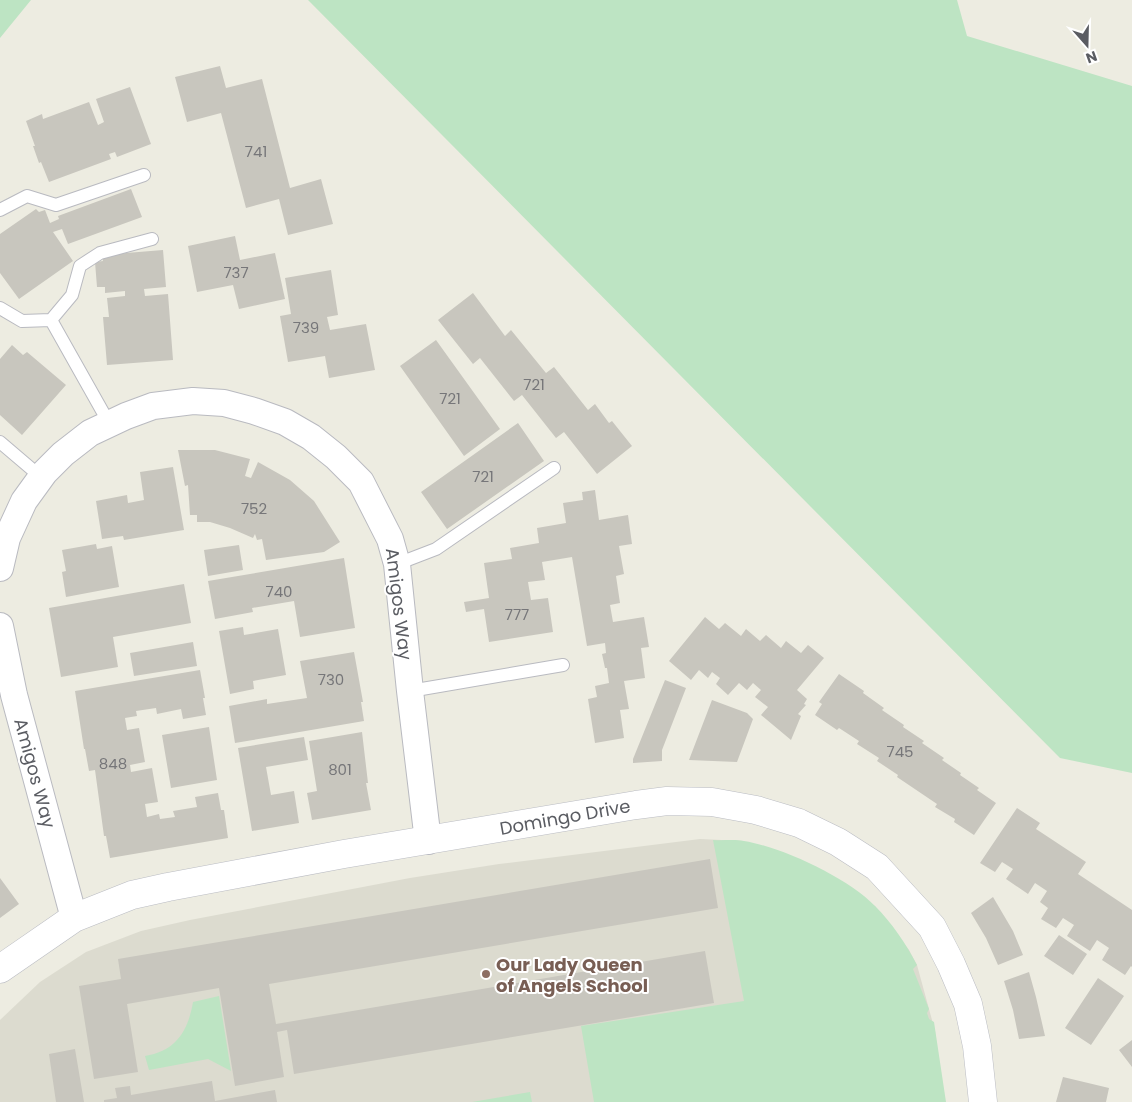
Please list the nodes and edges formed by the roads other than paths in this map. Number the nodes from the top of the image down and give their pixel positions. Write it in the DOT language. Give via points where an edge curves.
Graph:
graph roads {
  1 [pos="144,175"];
  2 [pos="0,210"];
  3 [pos="152,240"];
  4 [pos="0,308"];
  5 [pos="51,320"];
  6 [pos="109,423"];
  7 [pos="0,442"];
  8 [pos="554,468"];
  9 [pos="41,477"];
  10 [pos="397,564"];
  11 [pos="0,568"];
  12 [pos="0,626"];
  13 [pos="563,665"];
  14 [pos="410,691"];
  15 [pos="7,697"];
  16 [pos="428,841"];
  17 [pos="74,918"];
  18 [pos="0,969"];
  19 [pos="983,1102"];
  1 -- 2 [label="lane" via="56,206 27,196"];
  3 -- 5 [label="lane" via="100,252 80,266 72,296"];
  4 -- 5 [label="lane" via="22,321"];
  5 -- 6 [label="lane"];
  6 -- 9 [label="street, Amigos Way" via="63,454"];
  6 -- 10 [label="street, Amigos Way" via="153,406 193,401 224,404 285,422 312,437 361,482 390,539"];
  7 -- 9 [label="lane"];
  8 -- 10 [label="lane" via="436,549"];
  9 -- 11 [label="street, Amigos Way" via="24,502 7,538"];
  10 -- 14 [label="street, Amigos Way"];
  12 -- 15 [label="street, Amigos Way"];
  13 -- 14 [label="lane"];
  14 -- 16 [label="street, Amigos Way"];
  15 -- 17 [label="street, Amigos Way"];
  16 -- 17 [label="street, Domingo Drive" via="168,887 132,895"];
  16 -- 19 [label="street, Domingo Drive" via="666,801 712,802 756,810 822,834 877,867 932,927 968,1004 977,1046"];
  17 -- 18 [label="street, Domingo Drive"];
}
